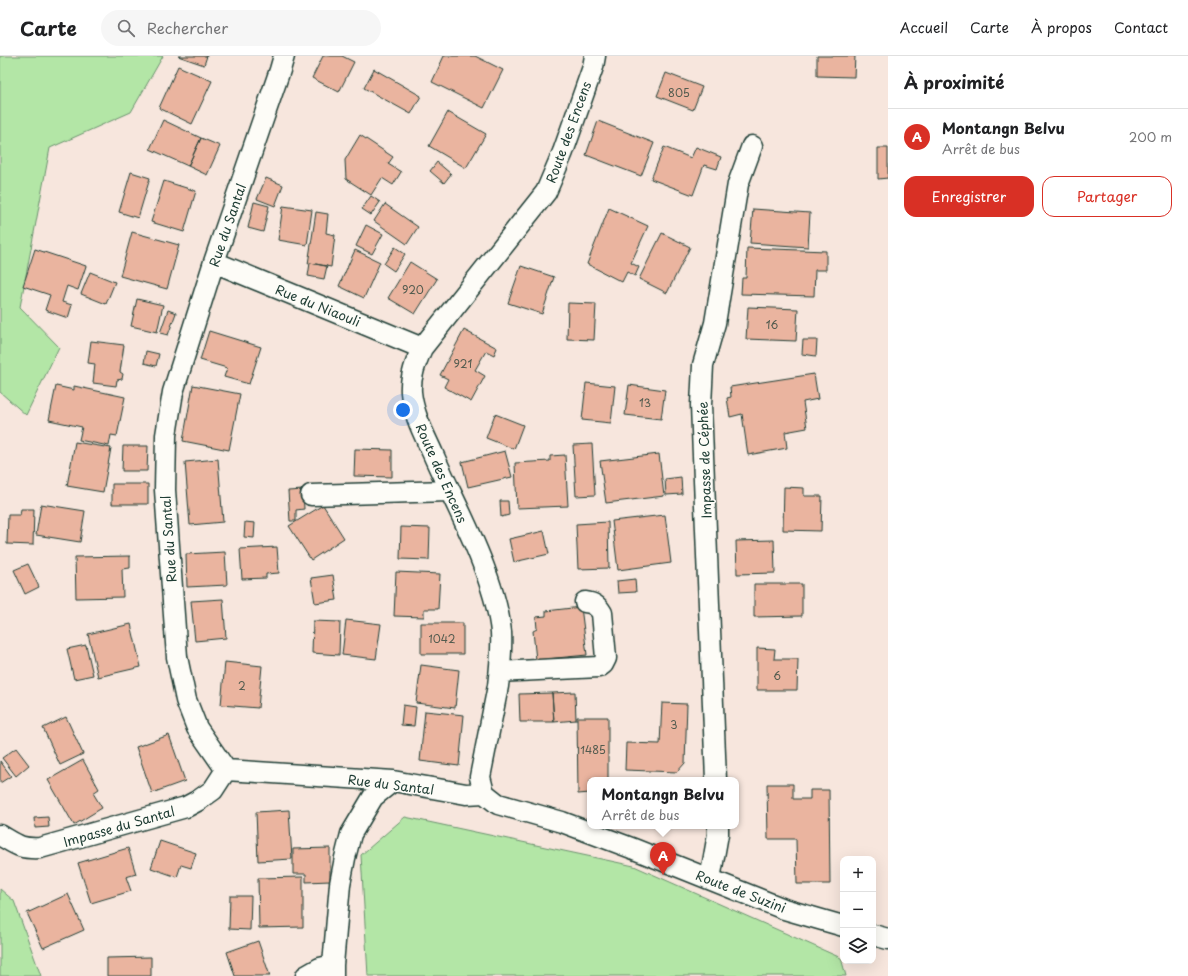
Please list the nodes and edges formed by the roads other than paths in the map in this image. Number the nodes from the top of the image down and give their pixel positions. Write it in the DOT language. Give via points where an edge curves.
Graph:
graph roads {
  1 [pos="284,56"];
  2 [pos="595,56"];
  3 [pos="752,146"];
  4 [pos="214,262"];
  5 [pos="422,348"];
  6 [pos="449,491"];
  7 [pos="311,495"];
  8 [pos="584,602"];
  9 [pos="500,672"];
  10 [pos="226,770"];
  11 [pos="716,777"];
  12 [pos="393,781"];
  13 [pos="484,793"];
  14 [pos="718,829"];
  15 [pos="0,835"];
  16 [pos="710,879"];
  17 [pos="840,925"];
  18 [pos="876,936"];
  19 [pos="888,939"];
  20 [pos="333,970"];
  21 [pos="306,976"];
  1 -- 4 [label="street, Rue du Santal"];
  2 -- 5 [label="street, Route des Encens" via="563,152 546,192"];
  3 -- 11 [label="street, Impasse de Céphée" via="738,184 714,323 703,365 701,405"];
  4 -- 5 [label="street, Rue du Niaouli"];
  4 -- 10 [label="street, Rue du Santal" via="172,392 166,435 165,490 177,657 186,700 197,728"];
  5 -- 6 [label="street, Route des Encens" via="413,371 411,390 414,408"];
  6 -- 7 [label="street"];
  6 -- 9 [label="street, Route des Encens" via="486,571 496,603 501,631"];
  8 -- 9 [label="street" via="593,603 602,613 606,658 603,664 598,667"];
  9 -- 13 [label="street, Route des Encens" via="480,777"];
  10 -- 12 [label="street, Rue du Santal"];
  10 -- 15 [label="street, Impasse du Santal" via="213,790 186,807 40,848 15,845"];
  12 -- 13 [label="street, Rue du Santal" via="466,794"];
  12 -- 20 [label="street" via="373,797 351,834 340,884"];
  13 -- 16 [label="street, Route de Suzini" via="498,804 562,822"];
  14 -- 16 [label="street"];
  16 -- 17 [label="street, Route de Suzini" via="784,909"];
  18 -- 19 [label="street"];
  20 -- 21 [label="street" via="320,968"];
}
